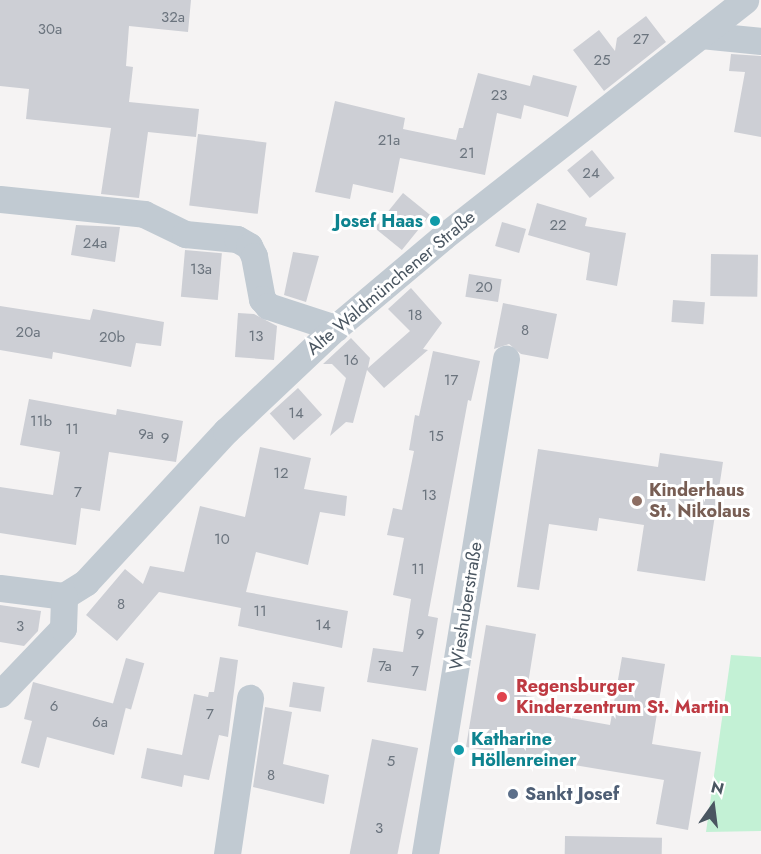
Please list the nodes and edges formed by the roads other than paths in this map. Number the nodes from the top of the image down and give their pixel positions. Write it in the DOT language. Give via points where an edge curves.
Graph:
graph roads {
  1 [pos="745,0"];
  2 [pos="701,35"];
  3 [pos="761,42"];
  4 [pos="0,199"];
  5 [pos="335,328"];
  6 [pos="506,358"];
  7 [pos="0,588"];
  8 [pos="58,595"];
  9 [pos="0,694"];
  10 [pos="250,698"];
  11 [pos="227,854"];
  12 [pos="425,854"];
  1 -- 2 [label="street, Alte Waldmünchener Straße"];
  2 -- 3 [label="street"];
  2 -- 5 [label="street, Alte Waldmünchener Straße" via="443,237"];
  4 -- 5 [label="street" via="144,214 184,234 237,239 249,246 262,299 268,306"];
  5 -- 8 [label="street, Alte Waldmünchener Straße" via="226,431 86,582"];
  6 -- 12 [label="street, Wieshuberstraße"];
  7 -- 8 [label="street"];
  8 -- 9 [label="street" via="63,628"];
  10 -- 11 [label="street"];
}
